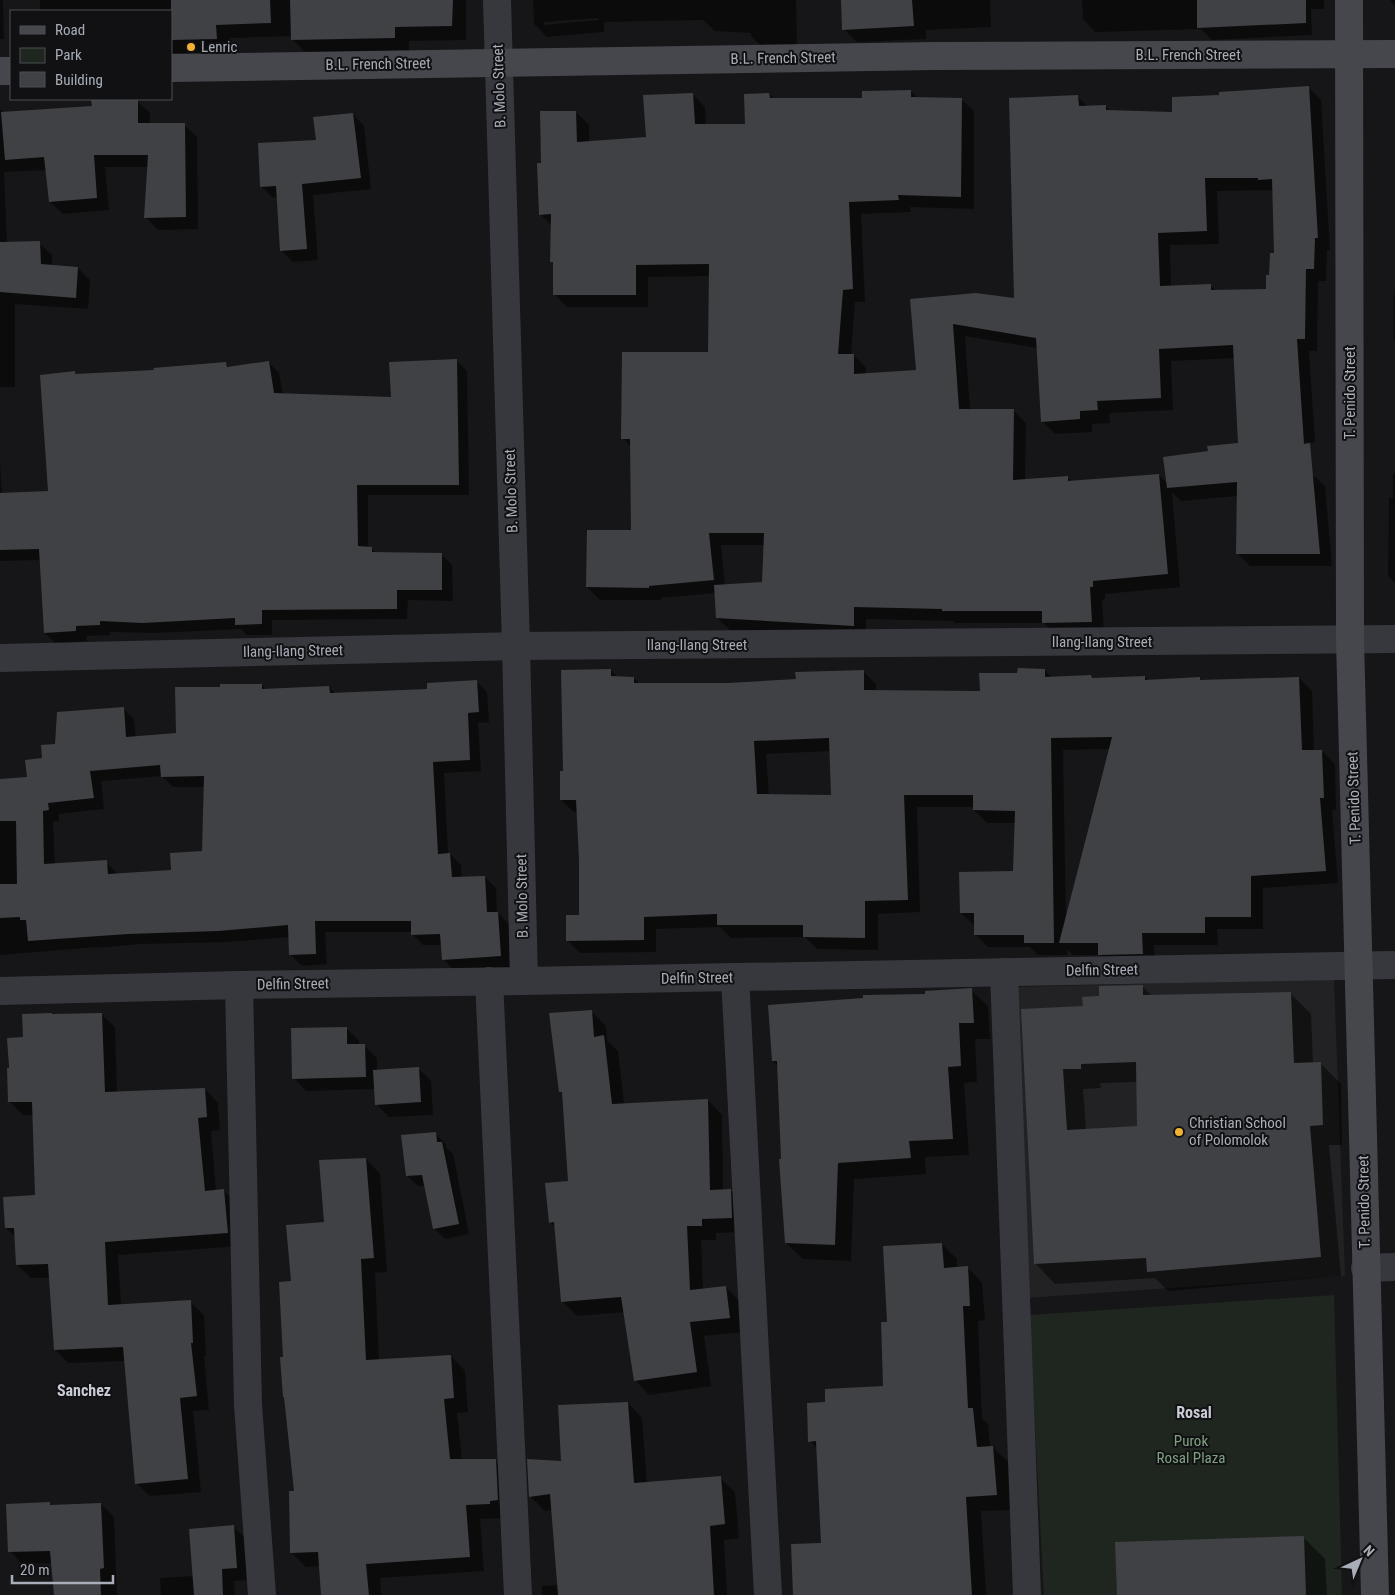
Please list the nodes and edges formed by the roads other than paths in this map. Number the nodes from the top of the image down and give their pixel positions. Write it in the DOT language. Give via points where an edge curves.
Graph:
graph roads {
  1 [pos="497,0"];
  2 [pos="1349,0"];
  3 [pos="1350,54"];
  4 [pos="1395,54"];
  5 [pos="498,62"];
  6 [pos="172,68"];
  7 [pos="1395,639"];
  8 [pos="1350,640"];
  9 [pos="516,646"];
  10 [pos="0,658"];
  11 [pos="1359,965"];
  12 [pos="1395,965"];
  13 [pos="1004,972"];
  14 [pos="735,978"];
  15 [pos="489,981"];
  16 [pos="524,982"];
  17 [pos="239,985"];
  18 [pos="0,991"];
  19 [pos="1395,1267"];
  20 [pos="1366,1268"];
  21 [pos="262,1595"];
  22 [pos="518,1595"];
  23 [pos="768,1595"];
  24 [pos="1027,1595"];
  25 [pos="1375,1595"];
  1 -- 5 [label="street, B. Molo Street"];
  2 -- 3 [label="street, T. Penido Street"];
  3 -- 4 [label="street, B.L. French Street"];
  3 -- 5 [label="street, B.L. French Street"];
  3 -- 8 [label="street, T. Penido Street"];
  5 -- 6 [label="street, B.L. French Street"];
  5 -- 9 [label="street, B. Molo Street"];
  7 -- 8 [label="street, Ilang-Ilang Street"];
  8 -- 9 [label="street, Ilang-Ilang Street"];
  8 -- 11 [label="street, T. Penido Street"];
  9 -- 10 [label="street, Ilang-Ilang Street"];
  9 -- 16 [label="street, B. Molo Street"];
  11 -- 12 [label="street, Delfin Street"];
  11 -- 13 [label="street, Delfin Street"];
  11 -- 20 [label="street, T. Penido Street"];
  13 -- 14 [label="street, Delfin Street"];
  13 -- 24 [label="street"];
  14 -- 16 [label="street, Delfin Street"];
  14 -- 23 [label="street"];
  15 -- 16 [label="street, Delfin Street"];
  15 -- 17 [label="street, Delfin Street"];
  15 -- 22 [label="street"];
  17 -- 18 [label="street, Delfin Street"];
  17 -- 21 [label="street" via="248,1406"];
  19 -- 20 [label="street"];
  20 -- 25 [label="street, T. Penido Street"];
}
